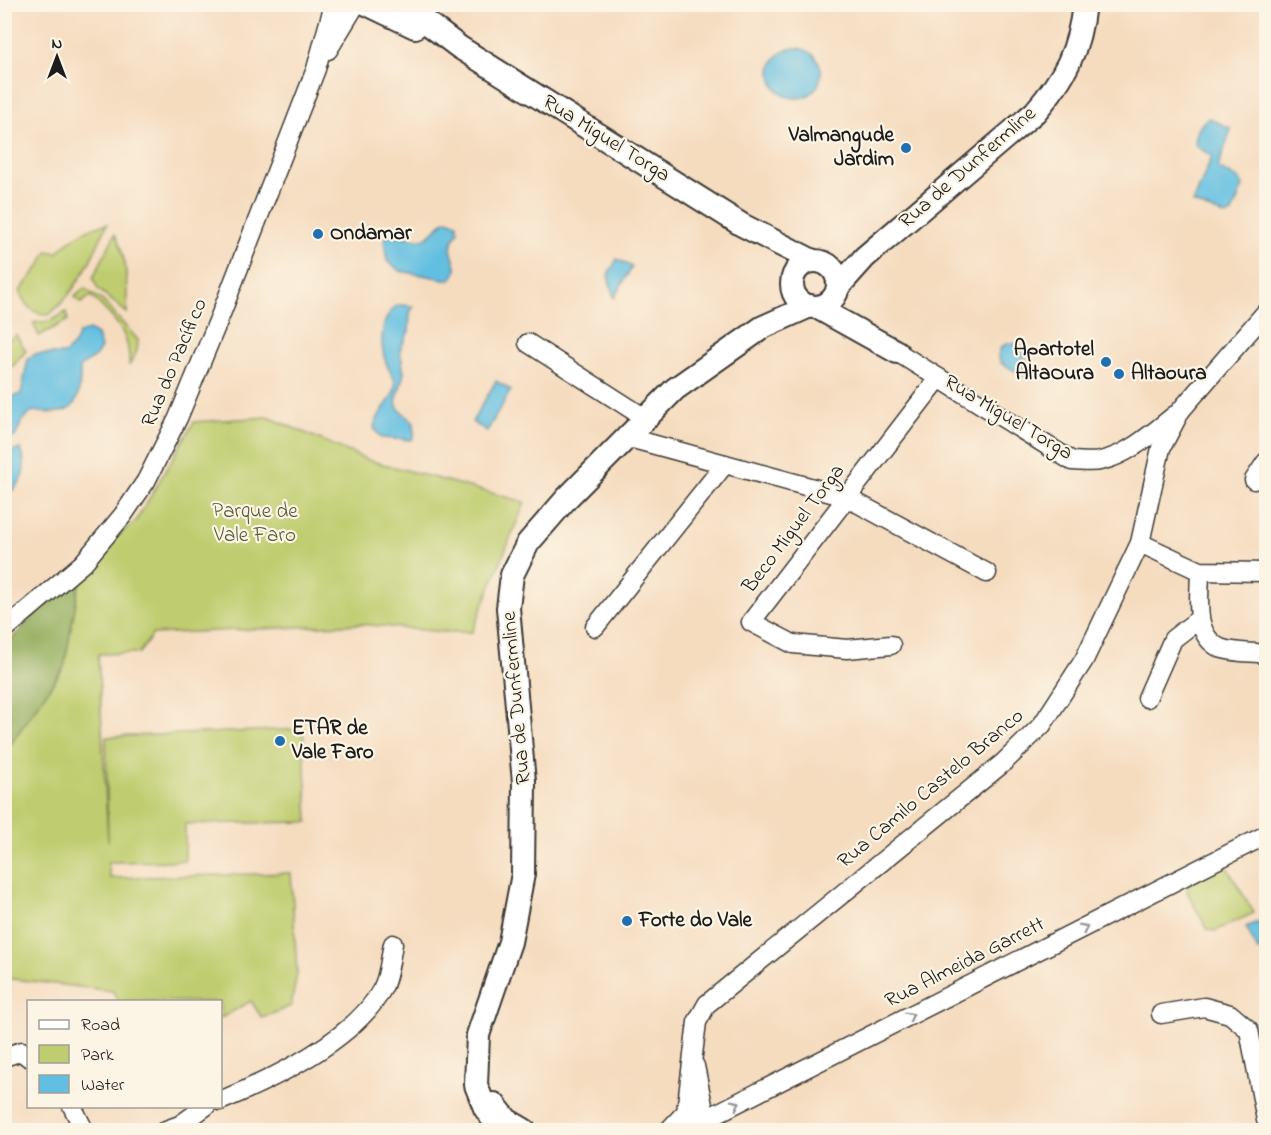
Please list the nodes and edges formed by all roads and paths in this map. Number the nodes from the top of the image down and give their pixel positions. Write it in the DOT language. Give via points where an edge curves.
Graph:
graph roads {
  1 [pos="334,4"];
  2 [pos="356,4"];
  3 [pos="367,4"];
  4 [pos="402,4"];
  5 [pos="1084,4"];
  6 [pos="459,47"];
  7 [pos="316,69"];
  8 [pos="752,231"];
  9 [pos="865,257"];
  10 [pos="820,262"];
  11 [pos="793,285"];
  12 [pos="838,289"];
  13 [pos="814,307"];
  14 [pos="1266,312"];
  15 [pos="763,327"];
  16 [pos="528,343"];
  17 [pos="897,352"];
  18 [pos="939,378"];
  19 [pos="1181,410"];
  20 [pos="645,418"];
  21 [pos="626,437"];
  22 [pos="1124,451"];
  23 [pos="1266,462"];
  24 [pos="725,464"];
  25 [pos="1156,467"];
  26 [pos="1254,480"];
  27 [pos="846,496"];
  28 [pos="1140,543"];
  29 [pos="1200,571"];
  30 [pos="1266,572"];
  31 [pos="987,573"];
  32 [pos="1199,619"];
  33 [pos="595,627"];
  34 [pos="4,630"];
  35 [pos="891,645"];
  36 [pos="1266,654"];
  37 [pos="1147,698"];
  38 [pos="1266,835"];
  39 [pos="393,944"];
  40 [pos="1161,1014"];
  41 [pos="27,1055"];
  42 [pos="4,1057"];
  43 [pos="477,1062"];
  44 [pos="222,1100"];
  45 [pos="72,1108"];
  46 [pos="204,1108"];
  47 [pos="1266,1120"];
  48 [pos="689,1122"];
  49 [pos="84,1131"];
  50 [pos="166,1131"];
  51 [pos="500,1131"];
  52 [pos="524,1131"];
  53 [pos="669,1131"];
  1 -- 7 [label="street"];
  2 -- 7 [label="street"];
  3 -- 6 [label="street"];
  4 -- 6 [label="street"];
  5 -- 9 [label="street, Rua de Dunfermline" via="1082,29 1058,86 1035,112"];
  6 -- 8 [label="street, Rua Miguel Torga"];
  7 -- 34 [label="street, Rua do Pacífico" via="178,418 146,481 84,563"];
  8 -- 10 [label="street, Rua Miguel Torga"];
  8 -- 11 [label="street, Rua Miguel Torga"];
  9 -- 10 [label="street"];
  9 -- 12 [label="street, Rua de Dunfermline"];
  10 -- 11 [label="street" via="797,267"];
  10 -- 12 [label="street" via="835,273"];
  11 -- 13 [label="street"];
  11 -- 15 [label="street, Rua de Dunfermline"];
  12 -- 13 [label="street" via="827,305"];
  12 -- 17 [label="street, Rua Miguel Torga"];
  13 -- 15 [label="street, Rua de Dunfermline"];
  13 -- 17 [label="street, Rua Miguel Torga"];
  14 -- 19 [label="street, Rua Camilo Castelo Branco"];
  15 -- 20 [label="street, Rua de Dunfermline" via="675,389"];
  16 -- 20 [label="street"];
  17 -- 18 [label="street, Rua Miguel Torga"];
  18 -- 22 [label="street, Rua Miguel Torga" via="1072,460 1100,461"];
  18 -- 27 [label="street, Beco Miguel Torga"];
  19 -- 22 [label="street, Rua Miguel Torga"];
  19 -- 25 [label="street, Rua Camilo Castelo Branco" via="1161,448"];
  20 -- 21 [label="street, Rua de Dunfermline"];
  21 -- 24 [label="street"];
  21 -- 43 [label="street, Rua de Dunfermline" via="528,543 512,575 508,608 524,782 523,874 510,942 478,1035"];
  22 -- 25 [label="street" via="1140,448 1150,454"];
  23 -- 26 [label="street"];
  24 -- 27 [label="street"];
  24 -- 33 [label="street"];
  25 -- 28 [label="street, Rua Camilo Castelo Branco"];
  27 -- 31 [label="street"];
  27 -- 35 [label="street, Beco Miguel Torga" via="751,622 793,644 848,649"];
  28 -- 29 [label="street"];
  28 -- 48 [label="street, Rua Camilo Castelo Branco" via="1084,660 1042,724 1003,763 707,1004 697,1022 693,1043 704,1110"];
  29 -- 30 [label="street"];
  29 -- 32 [label="street"];
  32 -- 36 [label="street" via="1204,633 1220,648"];
  32 -- 37 [label="street" via="1173,639"];
  48 -- 38 [label="street, Rua Almeida Garrett, one-way"];
  39 -- 44 [label="street" via="383,989 351,1028 255,1087"];
  40 -- 47 [label="street" via="1204,1007 1230,1014 1249,1030"];
  41 -- 42 [label="street" via="22,1051"];
  43 -- 51 [label="street, Rua de Dunfermline" via="476,1085"];
  43 -- 52 [label="street, Rua de Dunfermline" via="495,1107"];
  45 -- 49 [label="street"];
  46 -- 50 [label="street"];
  48 -- 53 [label="street, Rua Almeida Garrett"];
}
